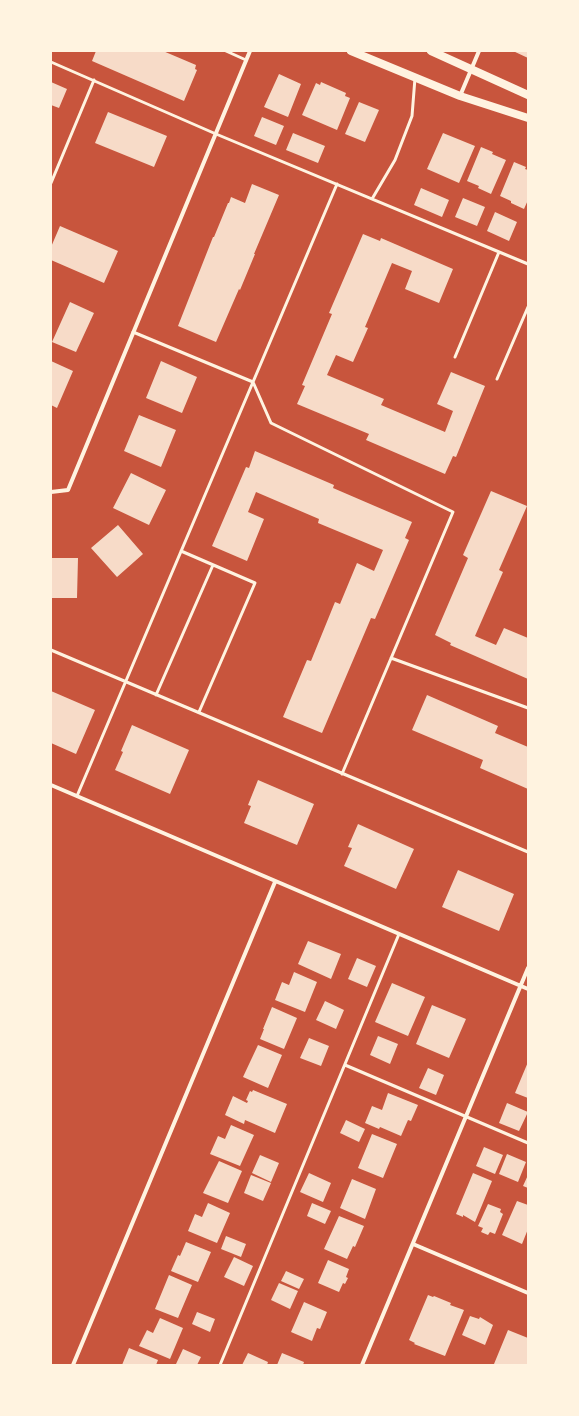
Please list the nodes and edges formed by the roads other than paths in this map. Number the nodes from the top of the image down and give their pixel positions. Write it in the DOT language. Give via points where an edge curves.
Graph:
graph roads {
  1 [pos="226,51"];
  2 [pos="250,51"];
  3 [pos="351,51"];
  4 [pos="431,51"];
  5 [pos="479,51"];
  6 [pos="246,60"];
  7 [pos="51,62"];
  8 [pos="472,68"];
  9 [pos="415,78"];
  10 [pos="94,80"];
  11 [pos="528,95"];
  12 [pos="460,96"];
  13 [pos="528,118"];
  14 [pos="216,134"];
  15 [pos="51,183"];
  16 [pos="337,184"];
  17 [pos="372,199"];
  18 [pos="499,252"];
  19 [pos="528,264"];
  20 [pos="528,307"];
  21 [pos="133,332"];
  22 [pos="455,357"];
  23 [pos="497,379"];
  24 [pos="253,382"];
  25 [pos="51,492"];
  26 [pos="181,551"];
  27 [pos="213,564"];
  28 [pos="51,650"];
  29 [pos="391,658"];
  30 [pos="126,682"];
  31 [pos="156,695"];
  32 [pos="528,708"];
  33 [pos="199,712"];
  34 [pos="342,774"];
  35 [pos="51,785"];
  36 [pos="77,796"];
  37 [pos="528,852"];
  38 [pos="275,882"];
  39 [pos="399,934"];
  40 [pos="528,968"];
  41 [pos="521,986"];
  42 [pos="528,989"];
  43 [pos="345,1065"];
  44 [pos="467,1117"];
  45 [pos="528,1143"];
  46 [pos="413,1244"];
  47 [pos="528,1293"];
  48 [pos="73,1365"];
  49 [pos="220,1365"];
  50 [pos="362,1365"];
  1 -- 6 [label="lane"];
  2 -- 6 [label="street"];
  3 -- 9 [label="main road"];
  4 -- 8 [label="main road"];
  5 -- 8 [label="street"];
  6 -- 14 [label="street"];
  7 -- 10 [label="lane"];
  8 -- 11 [label="main road"];
  8 -- 12 [label="street"];
  9 -- 12 [label="main road"];
  9 -- 17 [label="lane" via="412,116 395,160"];
  10 -- 14 [label="lane"];
  10 -- 15 [label="lane"];
  12 -- 13 [label="main road"];
  14 -- 16 [label="lane"];
  14 -- 21 [label="street"];
  16 -- 17 [label="lane"];
  16 -- 24 [label="lane"];
  17 -- 18 [label="lane"];
  18 -- 19 [label="lane"];
  18 -- 22 [label="lane"];
  20 -- 23 [label="lane"];
  21 -- 24 [label="lane"];
  21 -- 25 [label="street" via="68,490"];
  24 -- 26 [label="lane"];
  24 -- 29 [label="lane" via="271,423 453,512"];
  26 -- 27 [label="lane"];
  26 -- 30 [label="lane"];
  27 -- 31 [label="lane"];
  27 -- 33 [label="lane" via="255,583"];
  28 -- 30 [label="lane"];
  29 -- 32 [label="lane"];
  29 -- 34 [label="lane"];
  30 -- 31 [label="lane"];
  30 -- 36 [label="lane"];
  31 -- 33 [label="lane"];
  33 -- 34 [label="lane"];
  34 -- 37 [label="lane"];
  35 -- 36 [label="street"];
  36 -- 38 [label="street"];
  38 -- 39 [label="street"];
  38 -- 48 [label="street"];
  39 -- 41 [label="street"];
  39 -- 43 [label="lane"];
  40 -- 41 [label="street"];
  41 -- 42 [label="street"];
  41 -- 44 [label="street"];
  43 -- 44 [label="lane"];
  43 -- 49 [label="lane"];
  44 -- 45 [label="lane"];
  44 -- 46 [label="street"];
  46 -- 47 [label="street"];
  46 -- 50 [label="street"];
}
